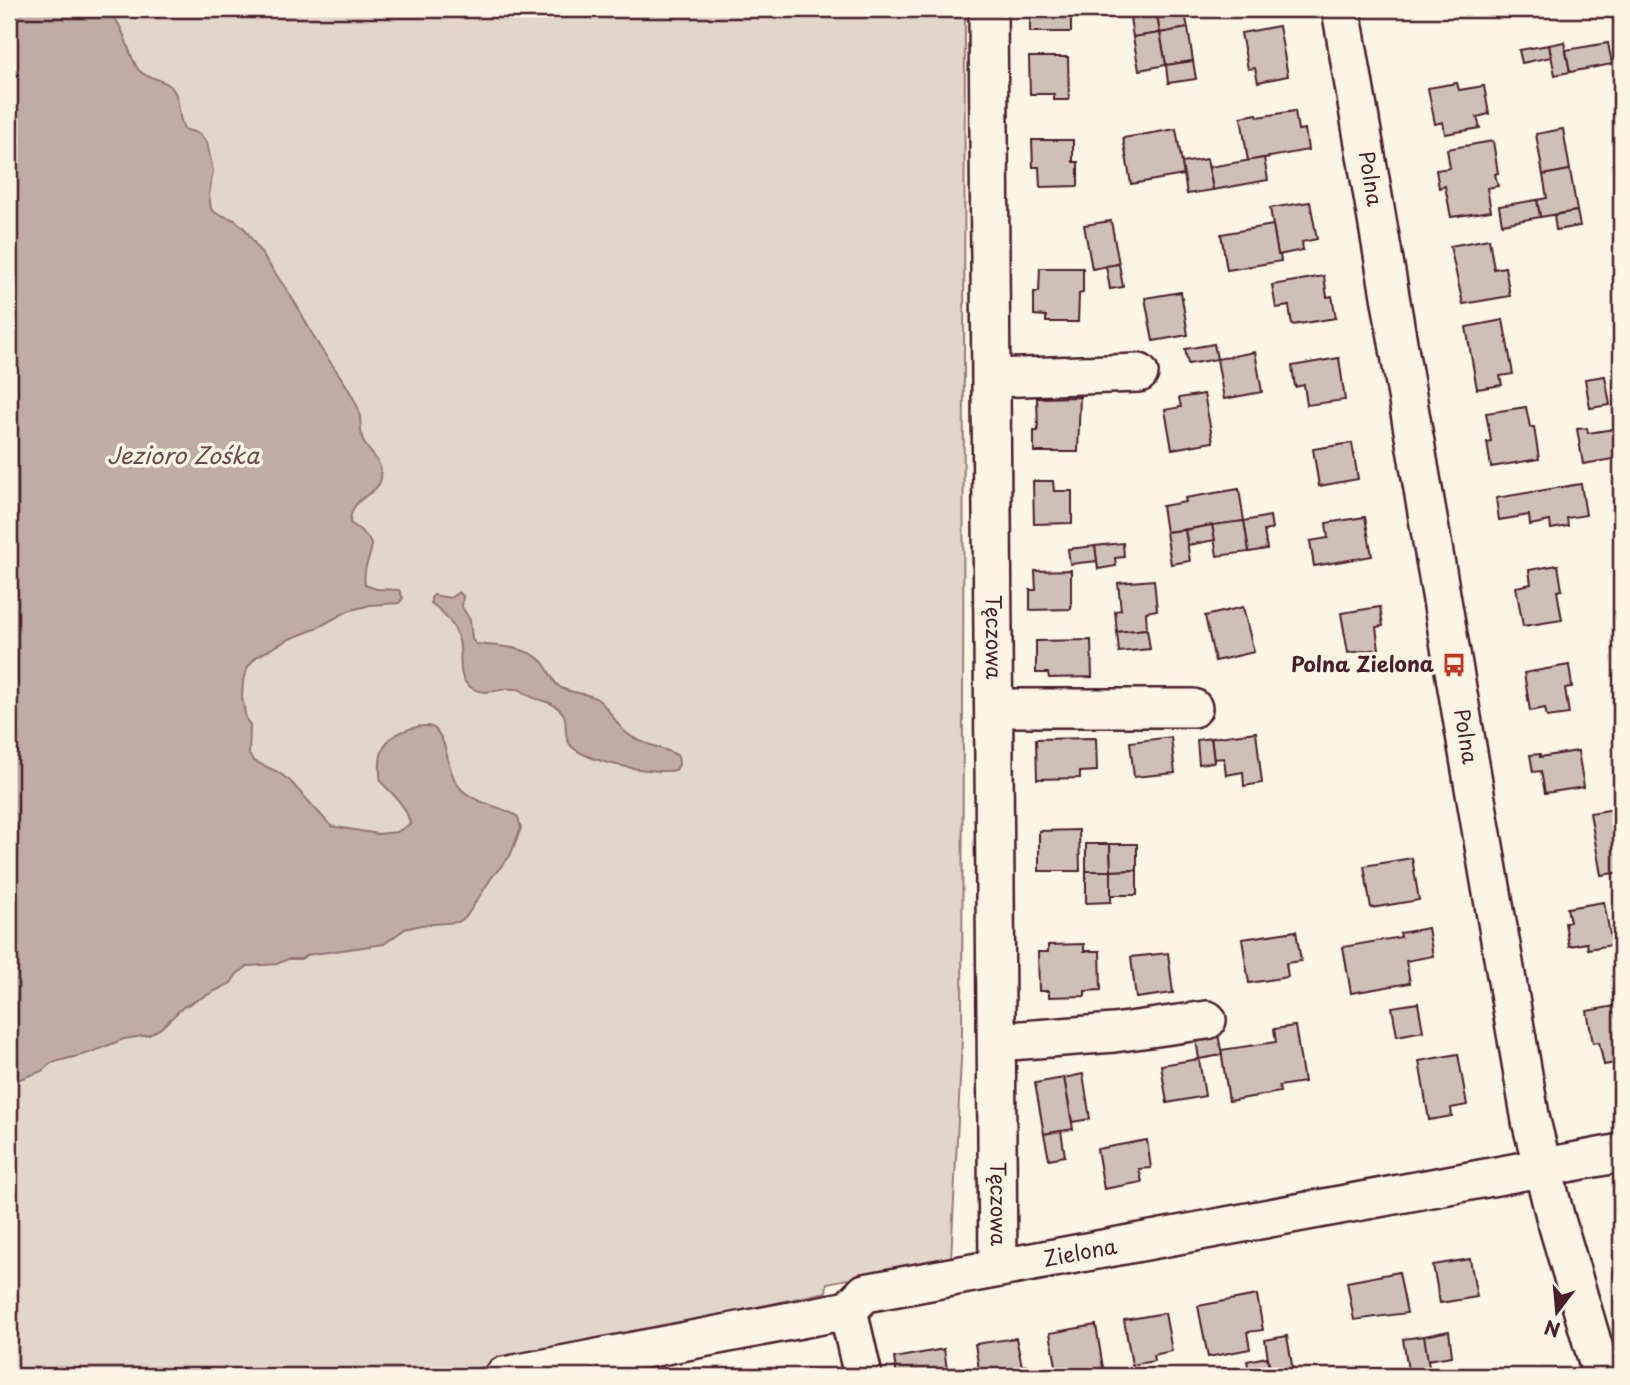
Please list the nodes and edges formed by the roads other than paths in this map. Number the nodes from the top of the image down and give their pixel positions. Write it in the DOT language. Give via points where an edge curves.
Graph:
graph roads {
  1 [pos="988,9"];
  2 [pos="1341,9"];
  3 [pos="1139,373"];
  4 [pos="992,378"];
  5 [pos="995,708"];
  6 [pos="1193,708"];
  7 [pos="1207,1020"];
  8 [pos="997,1042"];
  9 [pos="1621,1153"];
  10 [pos="1541,1168"];
  11 [pos="998,1267"];
  12 [pos="848,1310"];
  13 [pos="505,1376"];
  14 [pos="863,1376"];
  15 [pos="1602,1376"];
  1 -- 4 [label="street, Tęczowa"];
  2 -- 10 [label="street, Polna"];
  3 -- 4 [label="street"];
  4 -- 5 [label="street, Tęczowa"];
  5 -- 6 [label="street"];
  5 -- 8 [label="street, Tęczowa"];
  7 -- 8 [label="street"];
  8 -- 11 [label="street, Tęczowa"];
  9 -- 10 [label="street, Zielona"];
  10 -- 11 [label="street, Zielona"];
  10 -- 15 [label="street, Polna"];
  11 -- 12 [label="street, Zielona" via="865,1293"];
  12 -- 13 [label="street, Zielona"];
  12 -- 14 [label="street"];
}
